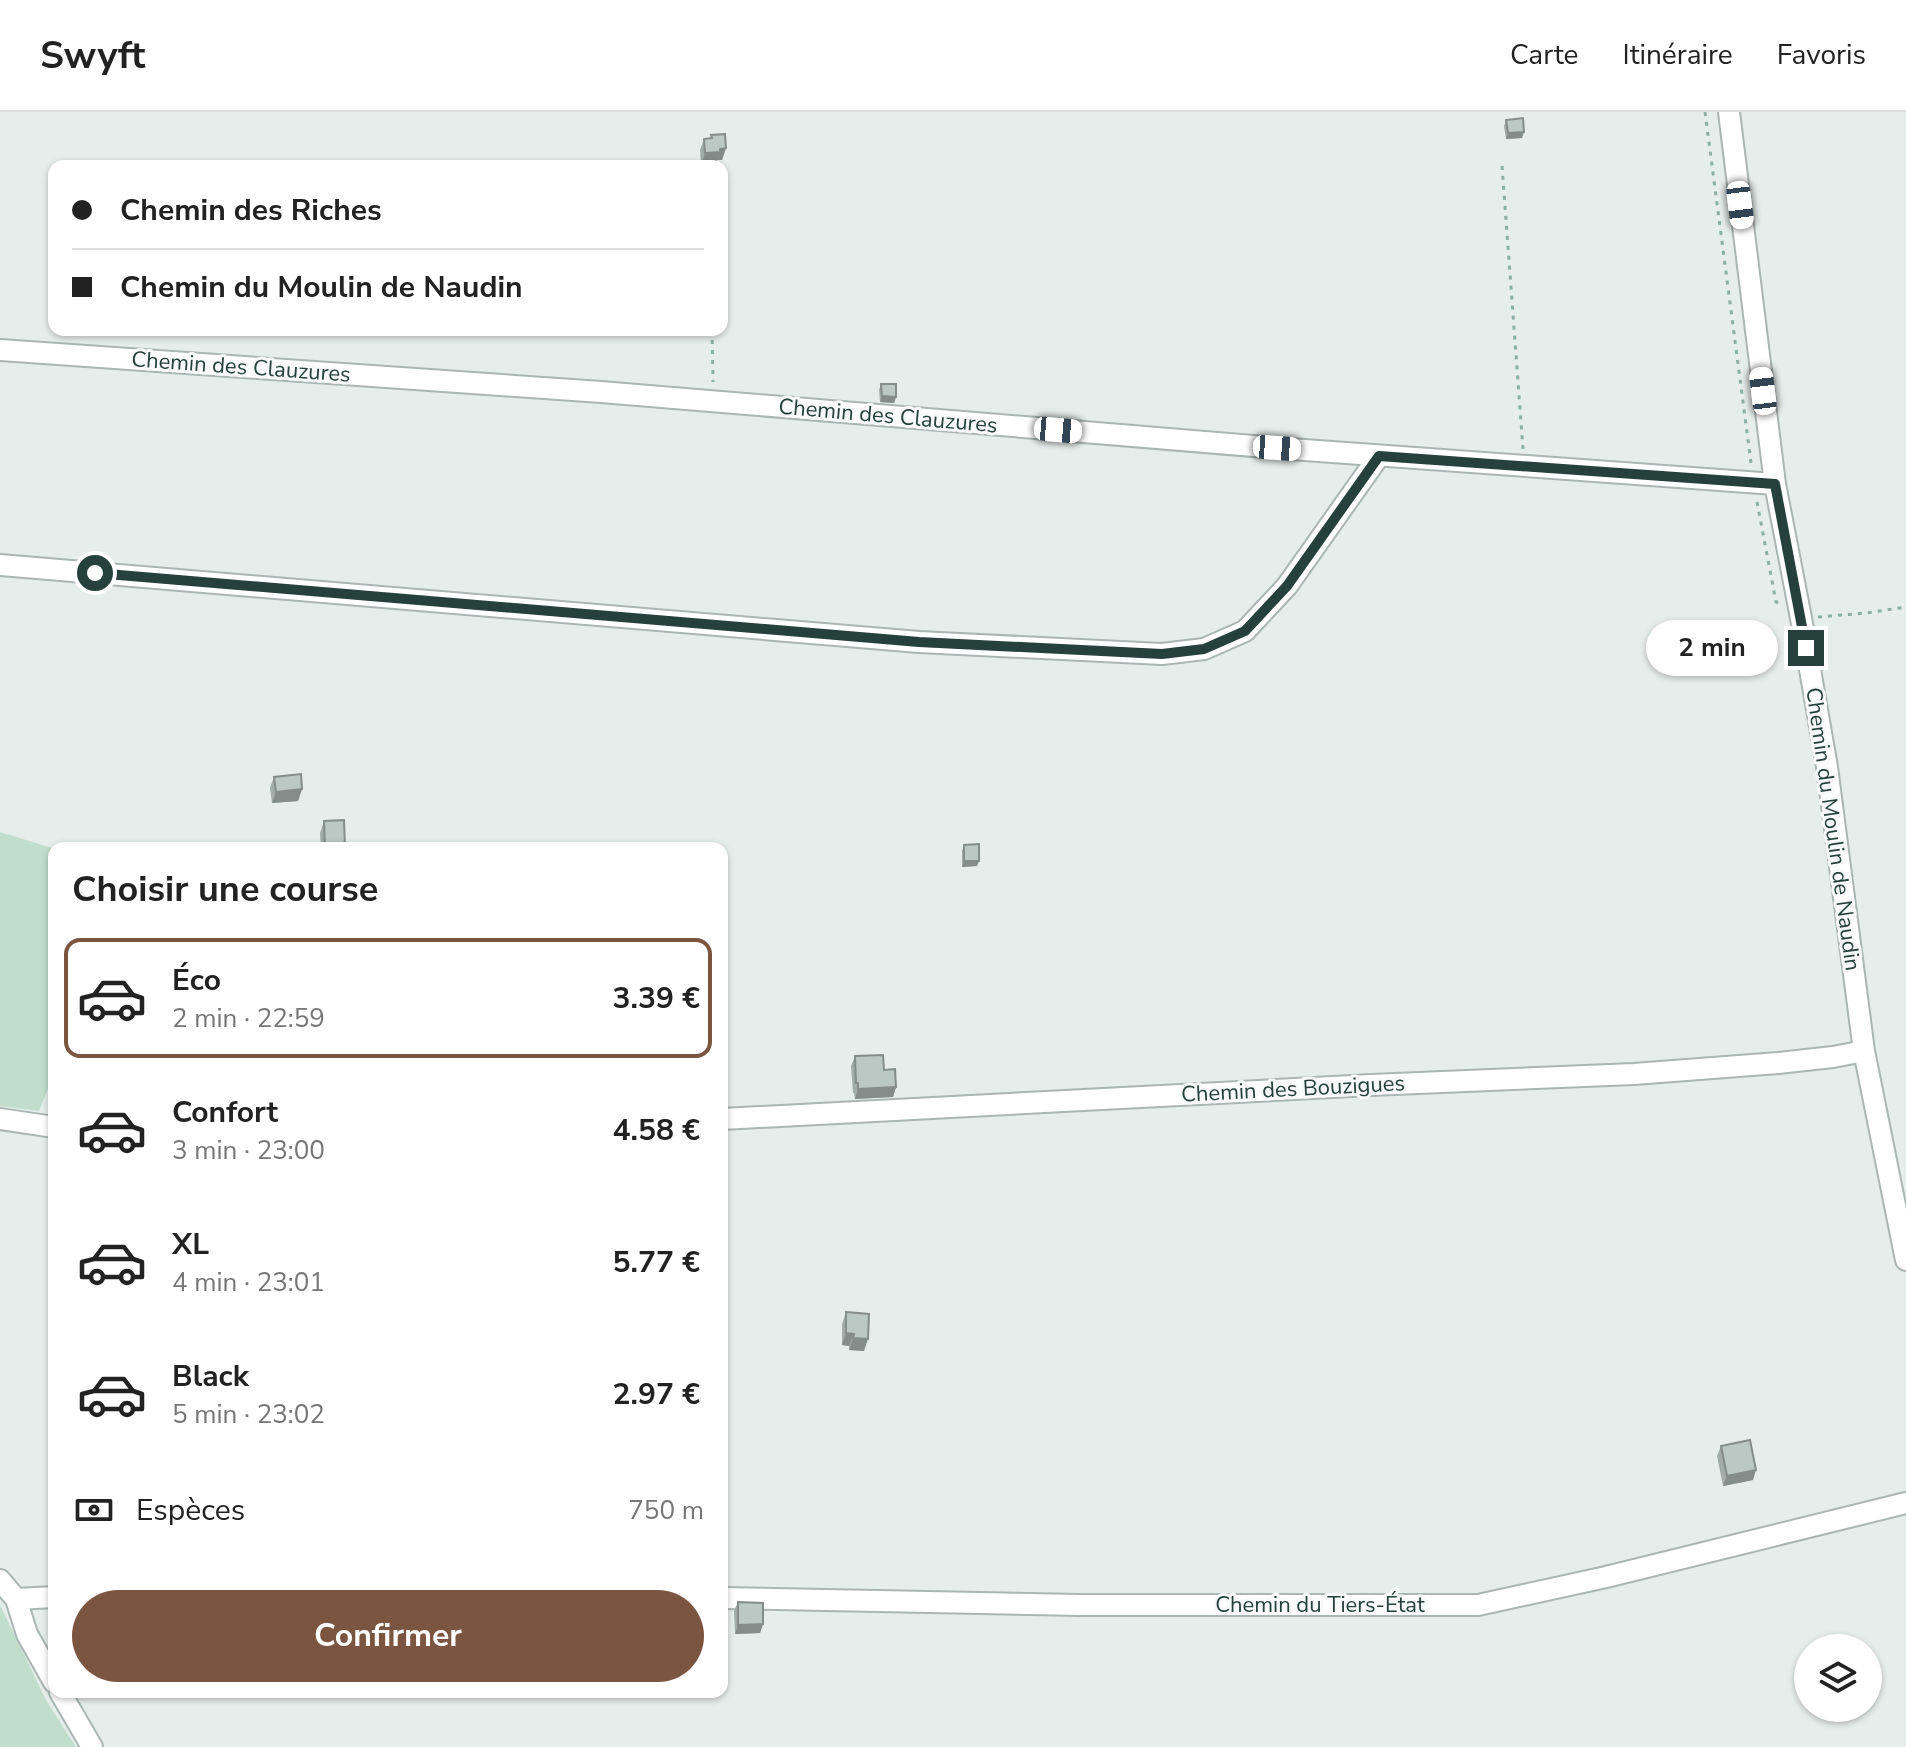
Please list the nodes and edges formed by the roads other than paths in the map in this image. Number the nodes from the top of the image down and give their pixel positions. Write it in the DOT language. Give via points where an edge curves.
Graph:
graph roads {
  1 [pos="1729,112"];
  2 [pos="0,350"];
  3 [pos="1379,456"];
  4 [pos="1775,484"];
  5 [pos="0,565"];
  6 [pos="1864,1051"];
  7 [pos="0,1119"];
  8 [pos="728,1119"];
  9 [pos="48,1126"];
  10 [pos="1906,1260"];
  11 [pos="1906,1503"];
  12 [pos="0,1580"];
  13 [pos="48,1597"];
  14 [pos="728,1598"];
  15 [pos="16,1599"];
  16 [pos="48,1671"];
  17 [pos="63,1698"];
  18 [pos="92,1747"];
  1 -- 4 [label="street, Chemin du Moulin de Naudin"];
  2 -- 3 [label="street, Chemin des Clauzures"];
  3 -- 4 [label="street, Chemin des Clauzures"];
  3 -- 5 [label="street" via="1287,586 1245,631 1204,649 1162,654 919,642"];
  4 -- 6 [label="street, Chemin du Moulin de Naudin" via="1827,767"];
  6 -- 8 [label="street, Chemin des Bouzigues" via="1634,1074"];
  6 -- 10 [label="street, Chemin du Moulin de Naudin"];
  7 -- 9 [label="street"];
  11 -- 14 [label="street, Chemin du Tiers-État" via="1478,1605"];
  12 -- 15 [label="street"];
  13 -- 15 [label="street"];
  15 -- 16 [label="street" via="27,1634"];
  17 -- 18 [label="street"];
}
